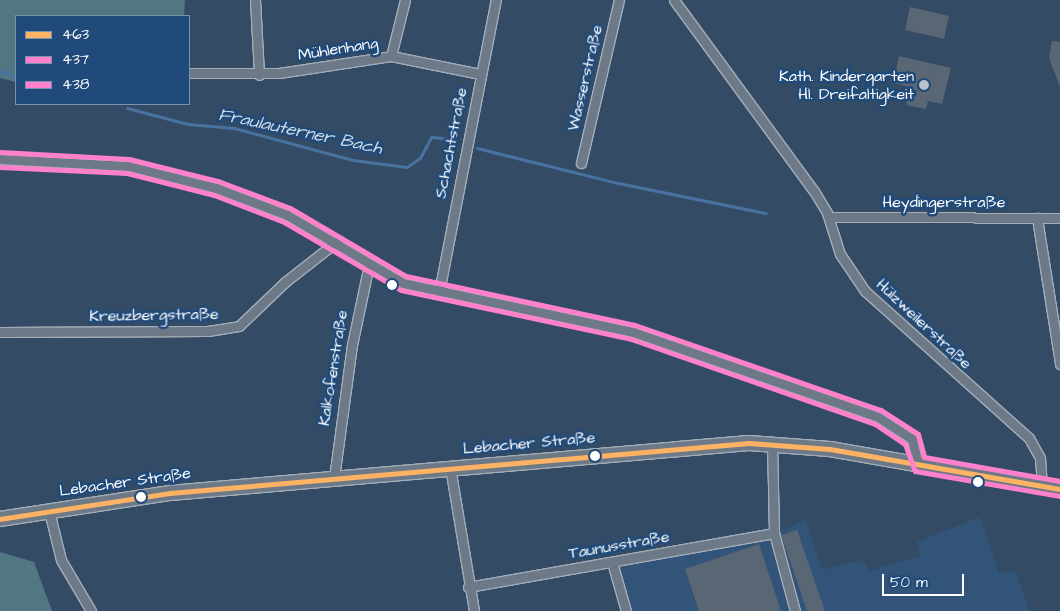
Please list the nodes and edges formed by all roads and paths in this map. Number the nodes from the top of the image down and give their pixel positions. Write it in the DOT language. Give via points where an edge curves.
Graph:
graph roads {
  1 [pos="255,0"];
  2 [pos="405,0"];
  3 [pos="496,0"];
  4 [pos="619,0"];
  5 [pos="674,0"];
  6 [pos="391,56"];
  7 [pos="190,73"];
  8 [pos="480,74"];
  9 [pos="259,75"];
  10 [pos="0,159"];
  11 [pos="581,164"];
  12 [pos="829,217"];
  13 [pos="1037,218"];
  14 [pos="1060,218"];
  15 [pos="336,242"];
  16 [pos="369,264"];
  17 [pos="438,292"];
  18 [pos="0,332"];
  19 [pos="1060,364"];
  20 [pos="772,443"];
  21 [pos="918,464"];
  22 [pos="450,467"];
  23 [pos="334,478"];
  24 [pos="1042,486"];
  25 [pos="1060,489"];
  26 [pos="49,511"];
  27 [pos="0,519"];
  28 [pos="774,533"];
  29 [pos="612,562"];
  30 [pos="468,587"];
  31 [pos="91,611"];
  32 [pos="474,611"];
  33 [pos="626,611"];
  34 [pos="795,611"];
  1 -- 9 [label="street"];
  2 -- 6 [label="street"];
  3 -- 8 [label="street, Schachtstraße"];
  4 -- 11 [label="street, Wasserstraße"];
  5 -- 12 [label="street, Hülzweilerstraße" via="814,191"];
  6 -- 8 [label="street, Mühlenhang"];
  6 -- 9 [label="street, Mühlenhang"];
  7 -- 9 [label="street, Mühlenhang"];
  8 -- 17 [label="street, Schachtstraße"];
  10 -- 15 [label="street" via="104,163 181,177 287,215"];
  12 -- 13 [label="street, Heydingerstraße"];
  12 -- 24 [label="street, Hülzweilerstraße" via="840,254 877,304 1029,438 1040,458"];
  13 -- 14 [label="street, Heydingerstraße"];
  13 -- 19 [label="street"];
  15 -- 16 [label="street"];
  15 -- 18 [label="street, Kreuzbergstraße" via="285,282 240,326 208,331"];
  16 -- 17 [label="street" via="403,283"];
  16 -- 23 [label="street, Kalkofenstraße" via="352,345"];
  17 -- 21 [label="street" via="633,332 831,399 901,428 912,438"];
  20 -- 21 [label="main road, Lebacher Straße"];
  20 -- 22 [label="main road, Lebacher Straße" via="716,444"];
  20 -- 28 [label="street"];
  21 -- 24 [label="main road, Lebacher Straße"];
  22 -- 23 [label="main road, Lebacher Straße"];
  22 -- 30 [label="street"];
  23 -- 26 [label="main road, Lebacher Straße" via="170,493"];
  24 -- 25 [label="main road, Lebacher Straße"];
  26 -- 27 [label="main road, Lebacher Straße"];
  26 -- 31 [label="street" via="61,560"];
  28 -- 29 [label="street, Taunusstraße"];
  28 -- 34 [label="street"];
  29 -- 30 [label="street, Taunusstraße"];
  29 -- 33 [label="street"];
  30 -- 32 [label="street"];
}
